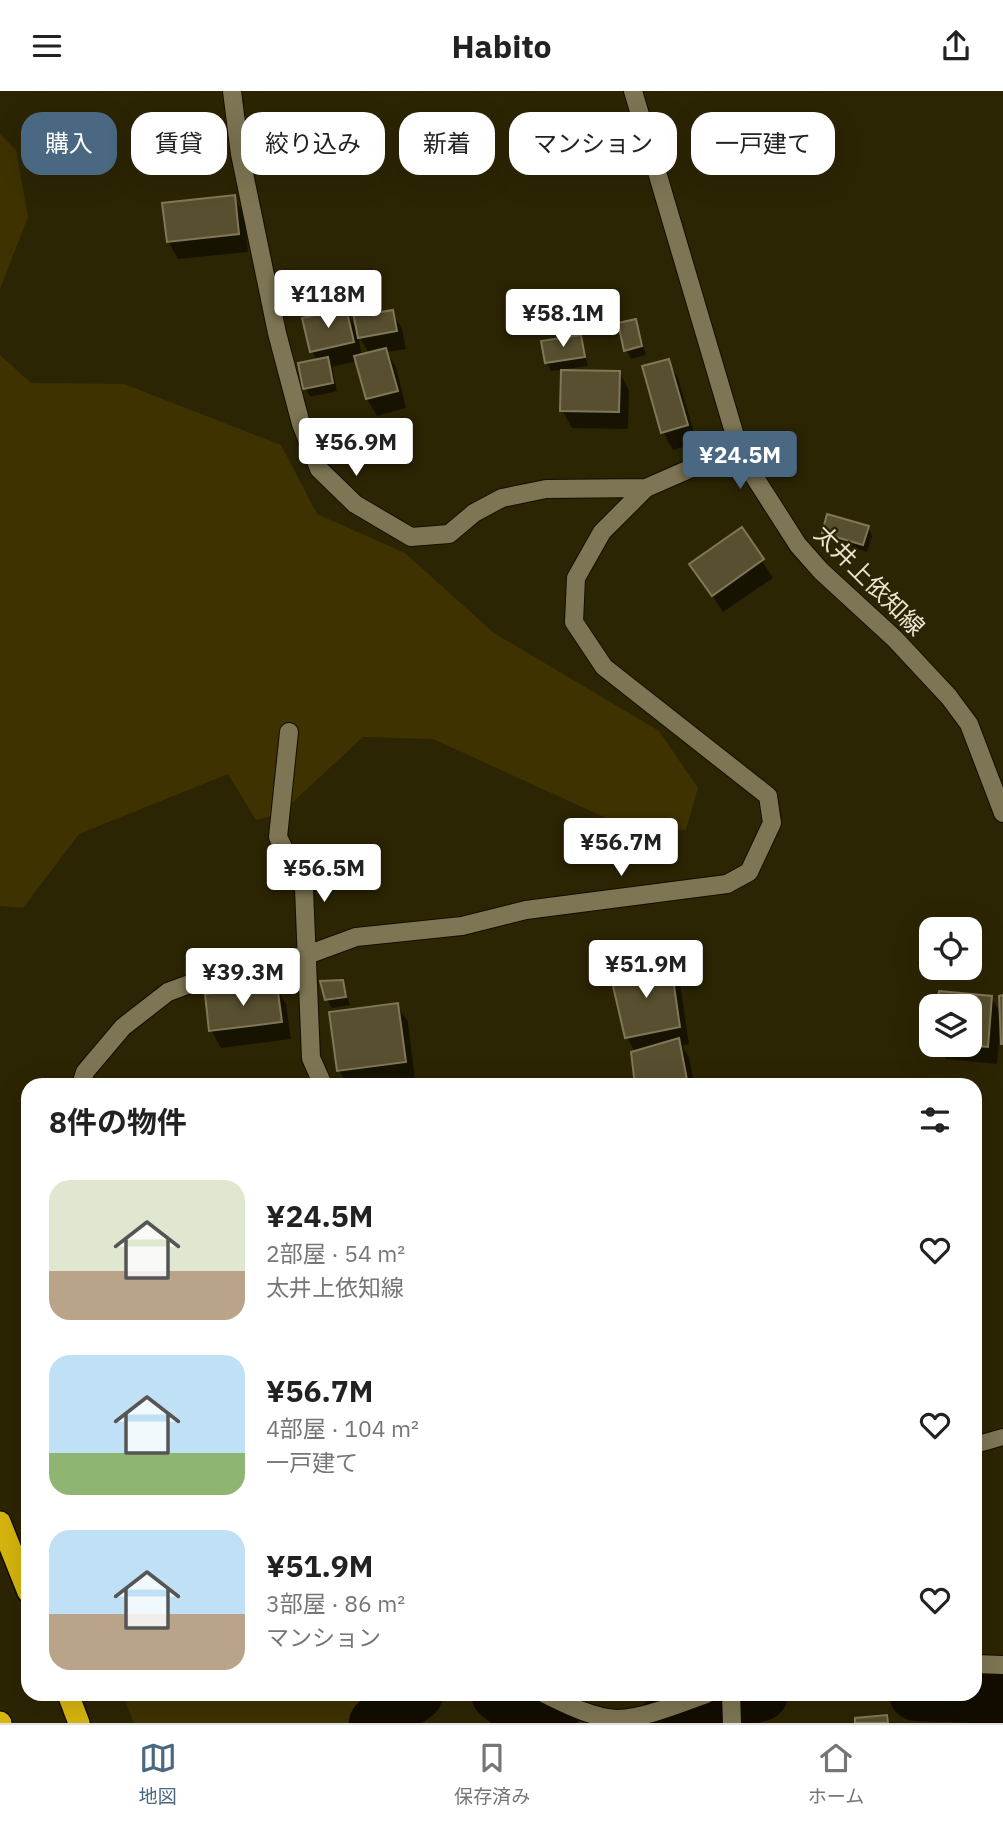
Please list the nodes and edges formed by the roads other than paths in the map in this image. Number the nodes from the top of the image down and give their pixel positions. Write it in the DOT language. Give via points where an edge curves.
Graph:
graph roads {
  1 [pos="232,91"];
  2 [pos="634,91"];
  3 [pos="740,447"];
  4 [pos="646,488"];
  5 [pos="289,732"];
  6 [pos="1003,813"];
  7 [pos="307,955"];
  8 [pos="83,1078"];
  9 [pos="320,1078"];
  10 [pos="1003,1437"];
  11 [pos="982,1443"];
  12 [pos="0,1522"];
  13 [pos="21,1574"];
  14 [pos="982,1664"];
  15 [pos="1003,1665"];
  16 [pos="71,1701"];
  17 [pos="558,1701"];
  18 [pos="689,1701"];
  19 [pos="731,1701"];
  20 [pos="79,1723"];
  21 [pos="732,1723"];
  1 -- 4 [label="street" via="258,243 301,424 319,469 355,505 411,537 449,534 502,498 546,489"];
  2 -- 3 [label="street, 太井上依知線"];
  3 -- 4 [label="street"];
  3 -- 6 [label="street, 太井上依知線" via="752,475 798,545 915,659 969,724"];
  4 -- 7 [label="street" via="602,532 576,578 574,622 604,667 768,796 772,823 749,872 727,884 526,910 462,926 356,937"];
  5 -- 7 [label="street" via="278,837 304,889"];
  7 -- 8 [label="street" via="230,969 168,992 123,1027"];
  7 -- 9 [label="street" via="311,1058"];
  10 -- 11 [label="lane"];
  12 -- 13 [label="highway"];
  14 -- 15 [label="street"];
  16 -- 20 [label="highway"];
  17 -- 18 [label="street" via="617,1719"];
  19 -- 21 [label="street"];
}
